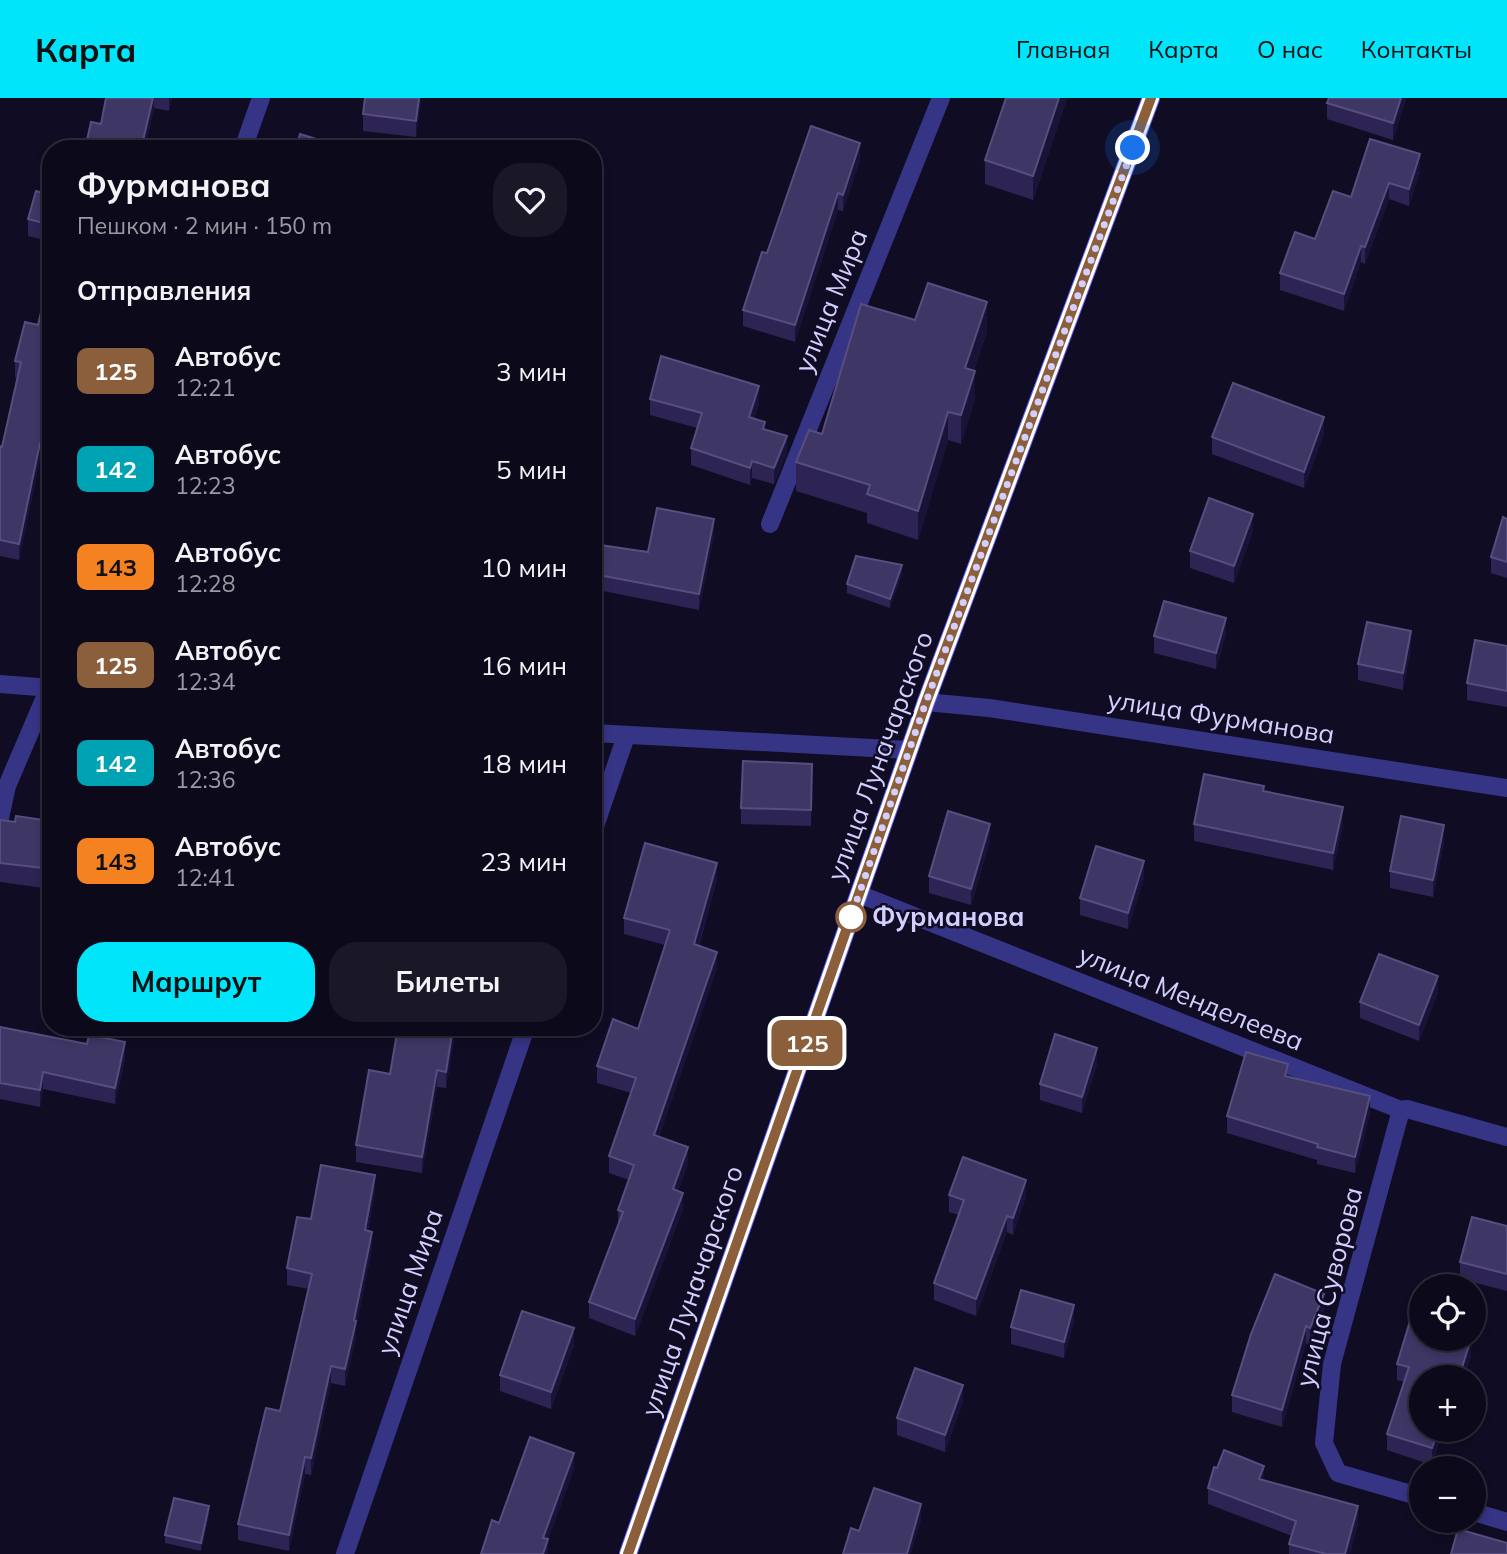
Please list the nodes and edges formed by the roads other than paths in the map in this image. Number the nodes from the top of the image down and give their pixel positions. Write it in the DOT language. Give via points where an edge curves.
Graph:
graph roads {
  1 [pos="261,98"];
  2 [pos="941,98"];
  3 [pos="1151,98"];
  4 [pos="246,140"];
  5 [pos="770,524"];
  6 [pos="0,684"];
  7 [pos="42,686"];
  8 [pos="926,702"];
  9 [pos="42,705"];
  10 [pos="602,734"];
  11 [pos="626,736"];
  12 [pos="909,750"];
  13 [pos="1507,788"];
  14 [pos="602,806"];
  15 [pos="0,818"];
  16 [pos="859,894"];
  17 [pos="523,1036"];
  18 [pos="1401,1110"];
  19 [pos="1507,1136"];
  20 [pos="1409,1494"];
  21 [pos="1486,1516"];
  22 [pos="1507,1522"];
  23 [pos="345,1554"];
  24 [pos="628,1554"];
  1 -- 4 [label="street"];
  2 -- 5 [label="street, улица Мира"];
  3 -- 8 [label="main road, улица Луначарского"];
  6 -- 7 [label="street"];
  8 -- 12 [label="main road, улица Луначарского"];
  8 -- 13 [label="street, улица Фурманова"];
  9 -- 15 [label="street" via="7,786"];
  10 -- 11 [label="street"];
  11 -- 12 [label="street"];
  11 -- 14 [label="street"];
  12 -- 16 [label="main road, улица Луначарского"];
  16 -- 18 [label="street, улица Менделеева"];
  16 -- 24 [label="main road, улица Луначарского"];
  17 -- 23 [label="street, улица Мира"];
  18 -- 19 [label="street, улица Менделеева"];
  18 -- 20 [label="street, улица Суворова" via="1332,1364 1324,1443 1338,1473"];
  21 -- 22 [label="street"];
}
